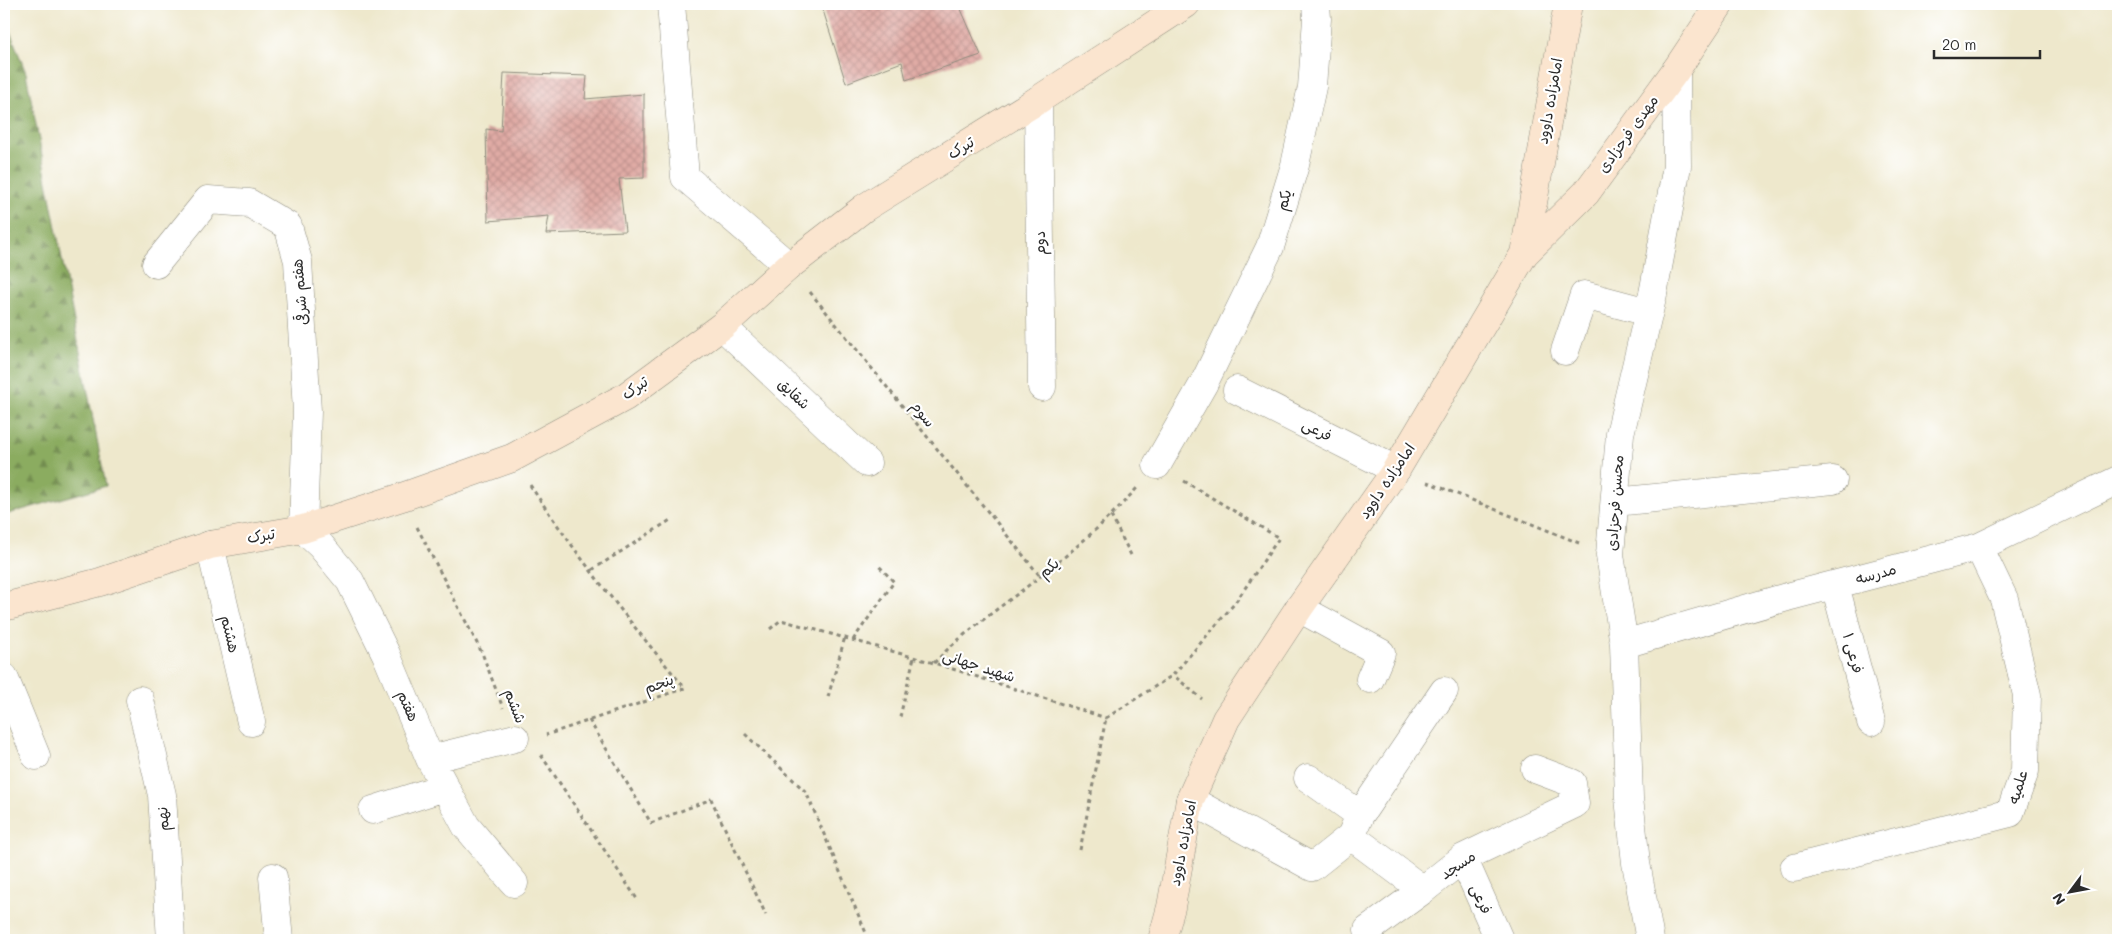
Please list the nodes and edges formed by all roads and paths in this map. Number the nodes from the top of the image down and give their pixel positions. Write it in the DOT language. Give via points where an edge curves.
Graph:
graph roads {
  1 [pos="671,4"];
  2 [pos="1186,4"];
  3 [pos="1316,4"];
  4 [pos="1568,4"];
  5 [pos="1720,4"];
  6 [pos="1676,70"];
  7 [pos="1038,100"];
  8 [pos="1524,254"];
  9 [pos="156,264"];
  10 [pos="789,266"];
  11 [pos="1648,312"];
  12 [pos="722,326"];
  13 [pos="1565,351"];
  14 [pos="1042,387"];
  15 [pos="1237,390"];
  16 [pos="512,458"];
  17 [pos="867,463"];
  18 [pos="1157,465"];
  19 [pos="1396,470"];
  20 [pos="1833,480"];
  21 [pos="2118,480"];
  22 [pos="402,497"];
  23 [pos="1615,502"];
  24 [pos="1111,516"];
  25 [pos="672,519"];
  26 [pos="303,529"];
  27 [pos="210,545"];
  28 [pos="1979,547"];
  29 [pos="1131,555"];
  30 [pos="1610,555"];
  31 [pos="878,565"];
  32 [pos="592,570"];
  33 [pos="1041,576"];
  34 [pos="1835,584"];
  35 [pos="4,607"];
  36 [pos="1299,608"];
  37 [pos="770,629"];
  38 [pos="845,637"];
  39 [pos="853,640"];
  40 [pos="1624,644"];
  41 [pos="914,658"];
  42 [pos="934,663"];
  43 [pos="1173,675"];
  44 [pos="4,676"];
  45 [pos="1370,679"];
  46 [pos="1444,691"];
  47 [pos="828,697"];
  48 [pos="140,700"];
  49 [pos="900,717"];
  50 [pos="1106,718"];
  51 [pos="1226,719"];
  52 [pos="589,720"];
  53 [pos="251,722"];
  54 [pos="1871,722"];
  55 [pos="745,734"];
  56 [pos="523,739"];
  57 [pos="36,756"];
  58 [pos="430,759"];
  59 [pos="1535,769"];
  60 [pos="1308,778"];
  61 [pos="446,786"];
  62 [pos="1190,800"];
  63 [pos="373,810"];
  64 [pos="1356,825"];
  65 [pos="1080,850"];
  66 [pos="1463,858"];
  67 [pos="1794,868"];
  68 [pos="273,876"];
  69 [pos="514,883"];
  70 [pos="1423,890"];
  71 [pos="637,898"];
  72 [pos="766,914"];
  73 [pos="1368,930"];
  74 [pos="607,933"];
  75 [pos="1500,939"];
  76 [pos="17,940"];
  77 [pos="55,940"];
  78 [pos="171,940"];
  79 [pos="278,940"];
  80 [pos="611,940"];
  81 [pos="869,940"];
  82 [pos="1162,940"];
  83 [pos="1650,940"];
  1 -- 10 [label="street" via="685,177"];
  2 -- 7 [label="street, تبرک"];
  3 -- 18 [label="street, یکم" via="1312,87 1295,165 1270,247 1204,382"];
  4 -- 8 [label="street, امامزاده داوود"];
  5 -- 6 [label="street, مهدی فرحزادی"];
  6 -- 8 [label="street, مهدی فرحزادی" via="1586,192"];
  6 -- 11 [label="street, محسن فرحزادی" via="1678,166"];
  7 -- 10 [label="street, تبرک" via="864,208"];
  7 -- 14 [label="street, دوم"];
  8 -- 19 [label="street, امامزاده داوود"];
  9 -- 26 [label="street, هفتم شرقی" via="208,200 249,203 288,226 298,262 307,412"];
  10 -- 12 [label="street, تبرک"];
  10 -- 33 [label="path, سوم"];
  11 -- 13 [label="street" via="1584,295"];
  11 -- 23 [label="street, محسن فرحزادی" via="1620,434"];
  12 -- 16 [label="street, تبرک" via="624,396"];
  12 -- 17 [label="street, شقایق"];
  15 -- 19 [label="street, فرعی"];
  16 -- 22 [label="street, تبرک"];
  16 -- 32 [label="path, پنجم"];
  18 -- 24 [label="path, یکم"];
  18 -- 43 [label="path" via="1279,538 1235,603"];
  19 -- 30 [label="path"];
  19 -- 36 [label="street, امامزاده داوود"];
  20 -- 23 [label="street"];
  21 -- 28 [label="street, مدرسه"];
  22 -- 26 [label="street, تبرک"];
  22 -- 56 [label="path, ششم"];
  23 -- 30 [label="street, محسن فرحزادی"];
  24 -- 29 [label="path"];
  24 -- 33 [label="path, یکم"];
  25 -- 32 [label="path"];
  26 -- 27 [label="street, تبرک"];
  26 -- 58 [label="street, هفتم" via="350,581 386,654"];
  27 -- 35 [label="street, تبرک" via="100,582"];
  27 -- 53 [label="street, هشتم"];
  28 -- 34 [label="street, مدرسه"];
  28 -- 67 [label="street, علمیه" via="2004,600 2027,695 2025,770 2010,813"];
  30 -- 40 [label="street, محسن فرحزادی"];
  31 -- 39 [label="path" via="894,582"];
  32 -- 52 [label="path, پنجم" via="684,688"];
  33 -- 42 [label="path, یکم" via="948,648"];
  34 -- 40 [label="street, مدرسه"];
  34 -- 54 [label="street, فرعی ۱"];
  36 -- 45 [label="street" via="1381,653"];
  36 -- 51 [label="street, امامزاده داوود"];
  37 -- 38 [label="path, شهید جهانی" via="781,620"];
  38 -- 39 [label="path, شهید جهانی"];
  38 -- 47 [label="path"];
  39 -- 41 [label="path, شهید جهانی"];
  40 -- 83 [label="street, محسن فرحزادی" via="1629,798 1636,863"];
  41 -- 42 [label="path, شهید جهانی"];
  41 -- 49 [label="path"];
  42 -- 50 [label="path, شهید جهانی"];
  43 -- 50 [label="path"];
  43 -- 51 [label="path"];
  44 -- 57 [label="street"];
  46 -- 64 [label="street"];
  48 -- 78 [label="street, نهم" via="162,795"];
  50 -- 65 [label="path"];
  51 -- 62 [label="street, امامزاده داوود"];
  52 -- 56 [label="path, پنجم"];
  52 -- 72 [label="path" via="651,822 711,799"];
  55 -- 81 [label="path" via="806,792"];
  56 -- 58 [label="street"];
  56 -- 71 [label="path, ششم"];
  58 -- 61 [label="street, هفتم"];
  59 -- 66 [label="street, مسجد" via="1572,783 1575,804"];
  60 -- 64 [label="street"];
  61 -- 63 [label="street"];
  61 -- 69 [label="street, هفتم" via="466,826"];
  62 -- 64 [label="street" via="1312,867"];
  62 -- 82 [label="street, امامزاده داوود"];
  64 -- 70 [label="street"];
  66 -- 70 [label="street, مسجد"];
  66 -- 75 [label="street, فرعی"];
  68 -- 79 [label="street"];
  70 -- 73 [label="street"];
  74 -- 80 [label="path"];
  76 -- 77 [label="path" via="49,936"];
}
